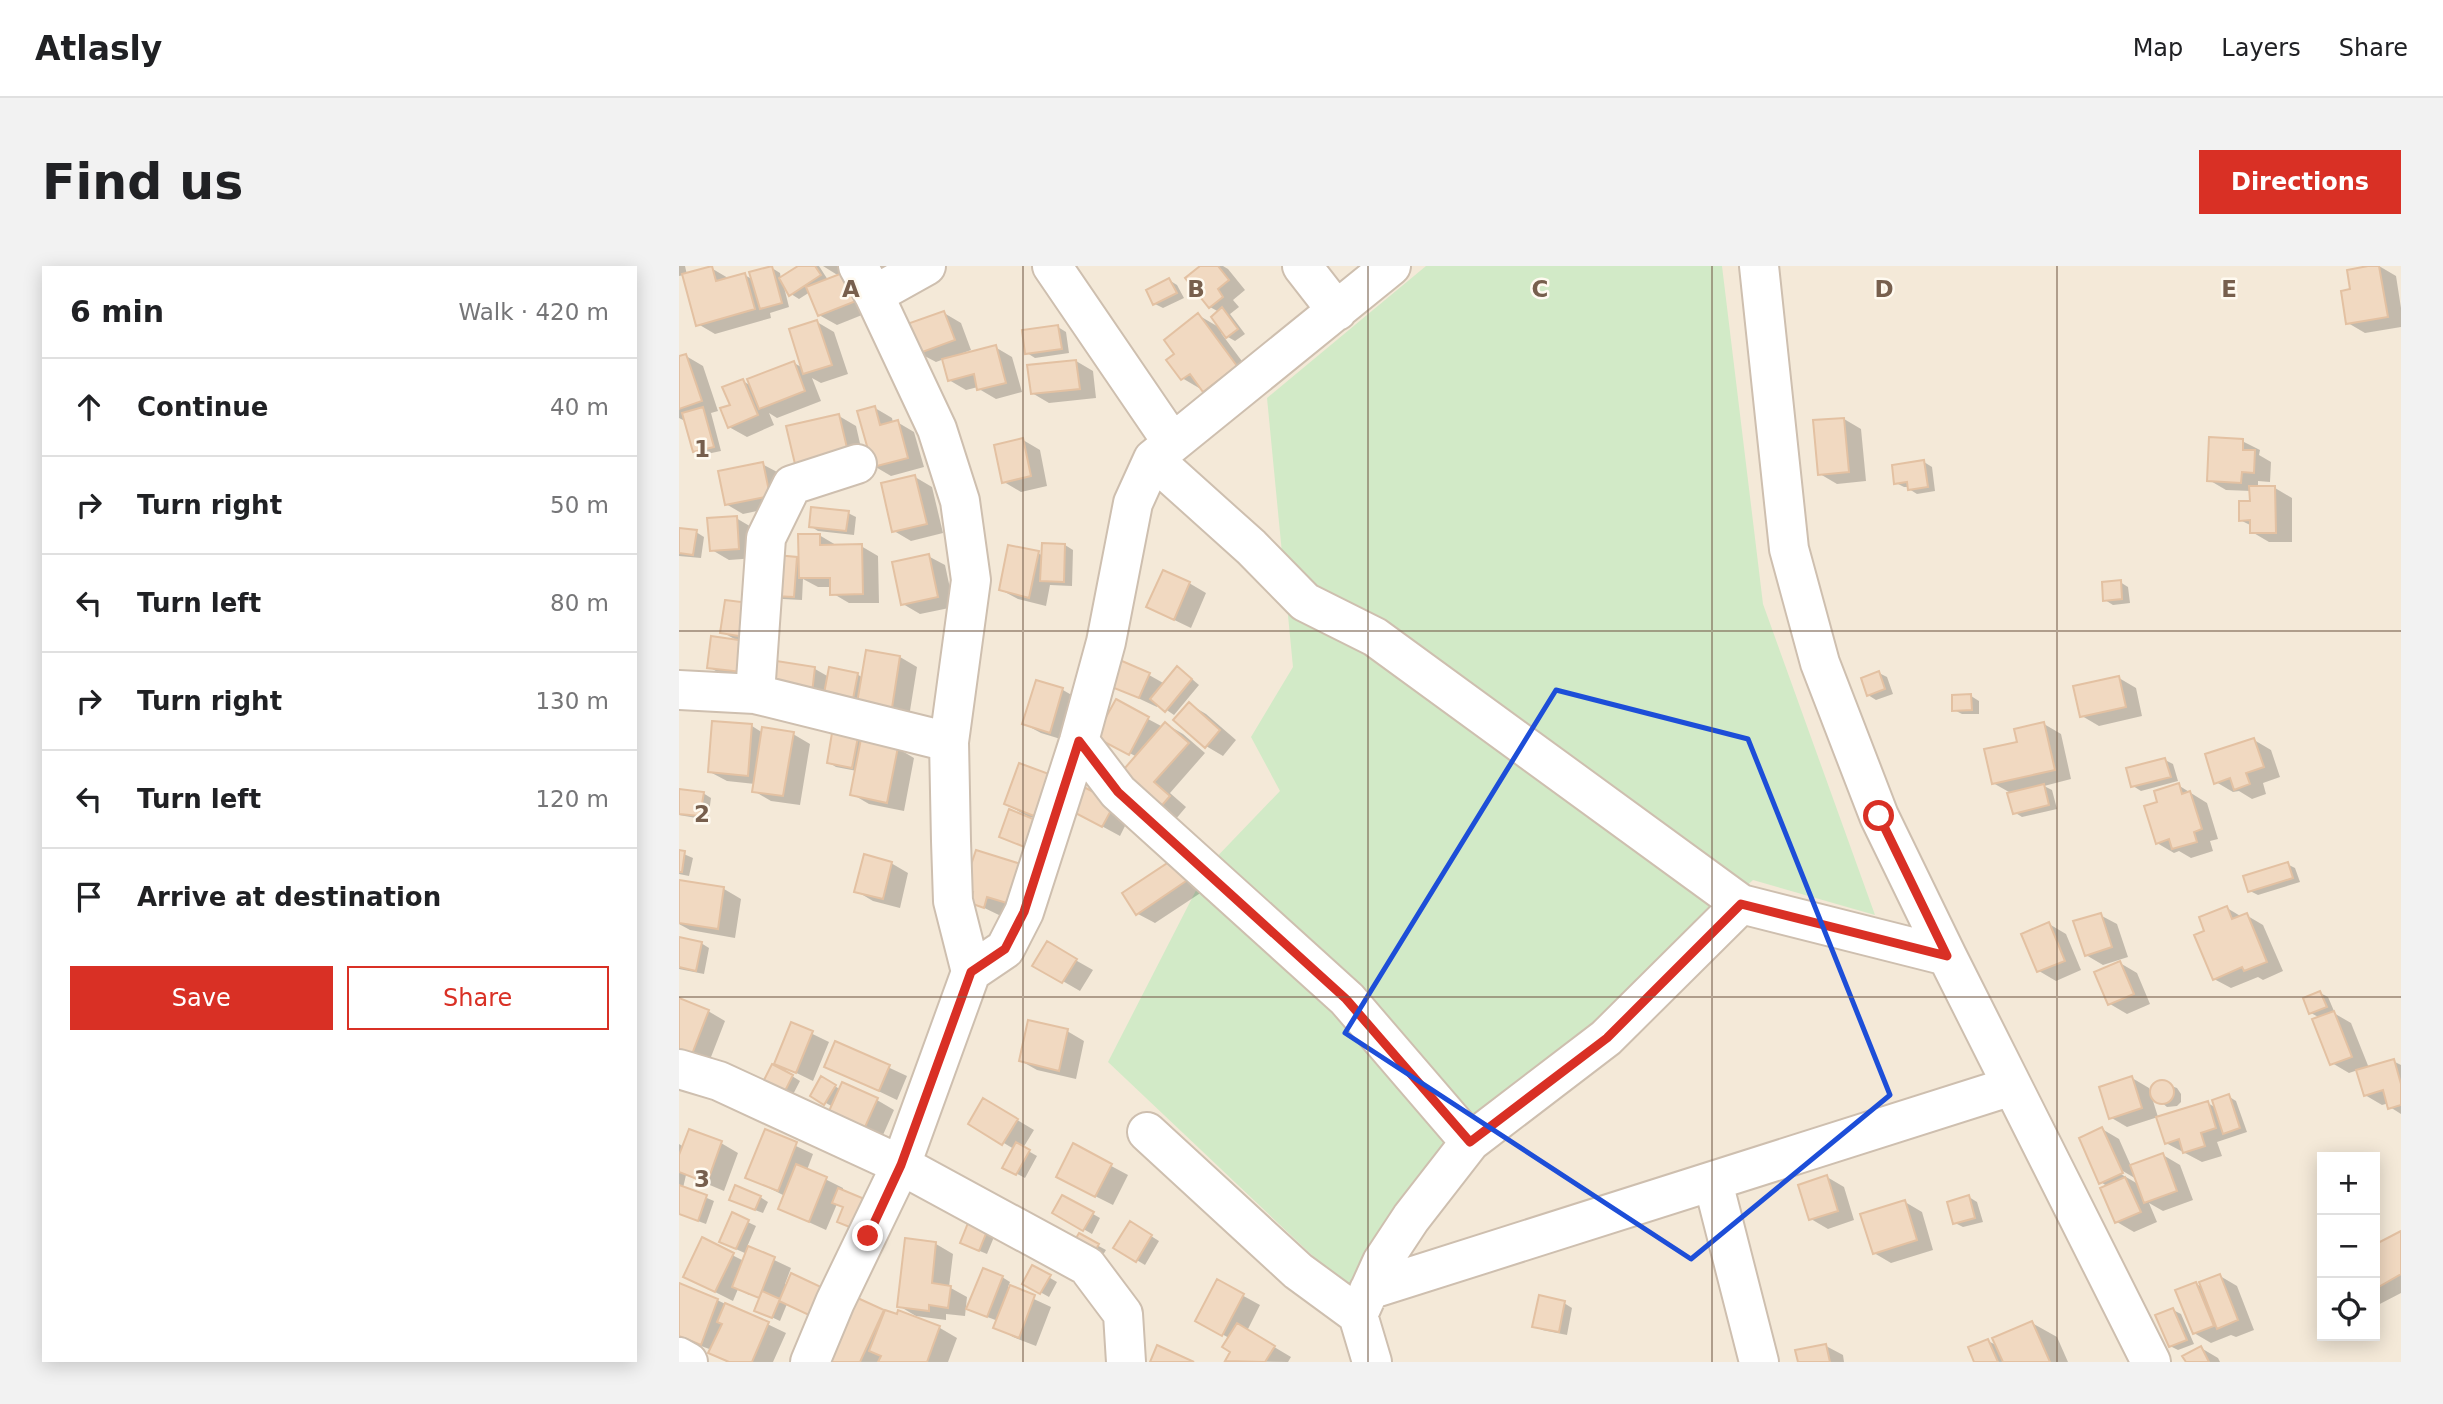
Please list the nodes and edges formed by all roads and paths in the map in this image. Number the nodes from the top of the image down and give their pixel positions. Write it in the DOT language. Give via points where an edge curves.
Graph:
graph roads {
  1 [pos="926,266"];
  2 [pos="1052,266"];
  3 [pos="1302,266"];
  4 [pos="1391,266"];
  5 [pos="1759,266"];
  6 [pos="866,281"];
  7 [pos="1337,311"];
  8 [pos="1163,451"];
  9 [pos="857,464"];
  10 [pos="679,690"];
  11 [pos="755,694"];
  12 [pos="1079,741"];
  13 [pos="949,742"];
  14 [pos="1741,904"];
  15 [pos="1947,956"];
  16 [pos="971,972"];
  17 [pos="679,1069"];
  18 [pos="2012,1086"];
  19 [pos="1147,1132"];
  20 [pos="1470,1142"];
  21 [pos="901,1165"];
  22 [pos="1713,1182"];
  23 [pos="1364,1302"];
  24 [pos="679,1357"];
  25 [pos="688,1362"];
  26 [pos="810,1362"];
  27 [pos="1126,1362"];
  28 [pos="1372,1362"];
  29 [pos="1759,1362"];
  30 [pos="2151,1362"];
  1 -- 6 [label="street"];
  2 -- 8 [label="street"];
  3 -- 7 [label="street"];
  4 -- 7 [label="street"];
  5 -- 15 [label="street" via="1789,549 1820,663 1879,816"];
  6 -- 13 [label="street" via="937,429 960,501 971,580"];
  7 -- 8 [label="street"];
  8 -- 12 [label="street" via="1133,503 1106,642"];
  8 -- 14 [label="street" via="1305,602 1375,637"];
  9 -- 11 [label="street" via="792,485 766,538"];
  10 -- 11 [label="street"];
  11 -- 13 [label="street"];
  12 -- 16 [label="street" via="1024,912 1005,949"];
  12 -- 20 [label="street" via="1118,792 1346,999"];
  13 -- 16 [label="street" via="953,901"];
  14 -- 15 [label="street"];
  14 -- 20 [label="street" via="1607,1038"];
  15 -- 18 [label="street"];
  16 -- 21 [label="street"];
  17 -- 21 [label="street" via="719,1081"];
  18 -- 22 [label="street"];
  18 -- 30 [label="street"];
  19 -- 23 [label="street" via="1298,1271"];
  20 -- 23 [label="street" via="1411,1218 1382,1262"];
  21 -- 26 [label="street"];
  21 -- 27 [label="street" via="1087,1266 1123,1314"];
  22 -- 23 [label="street"];
  22 -- 29 [label="street"];
  23 -- 28 [label="street"];
  24 -- 25 [label="street"];
}
